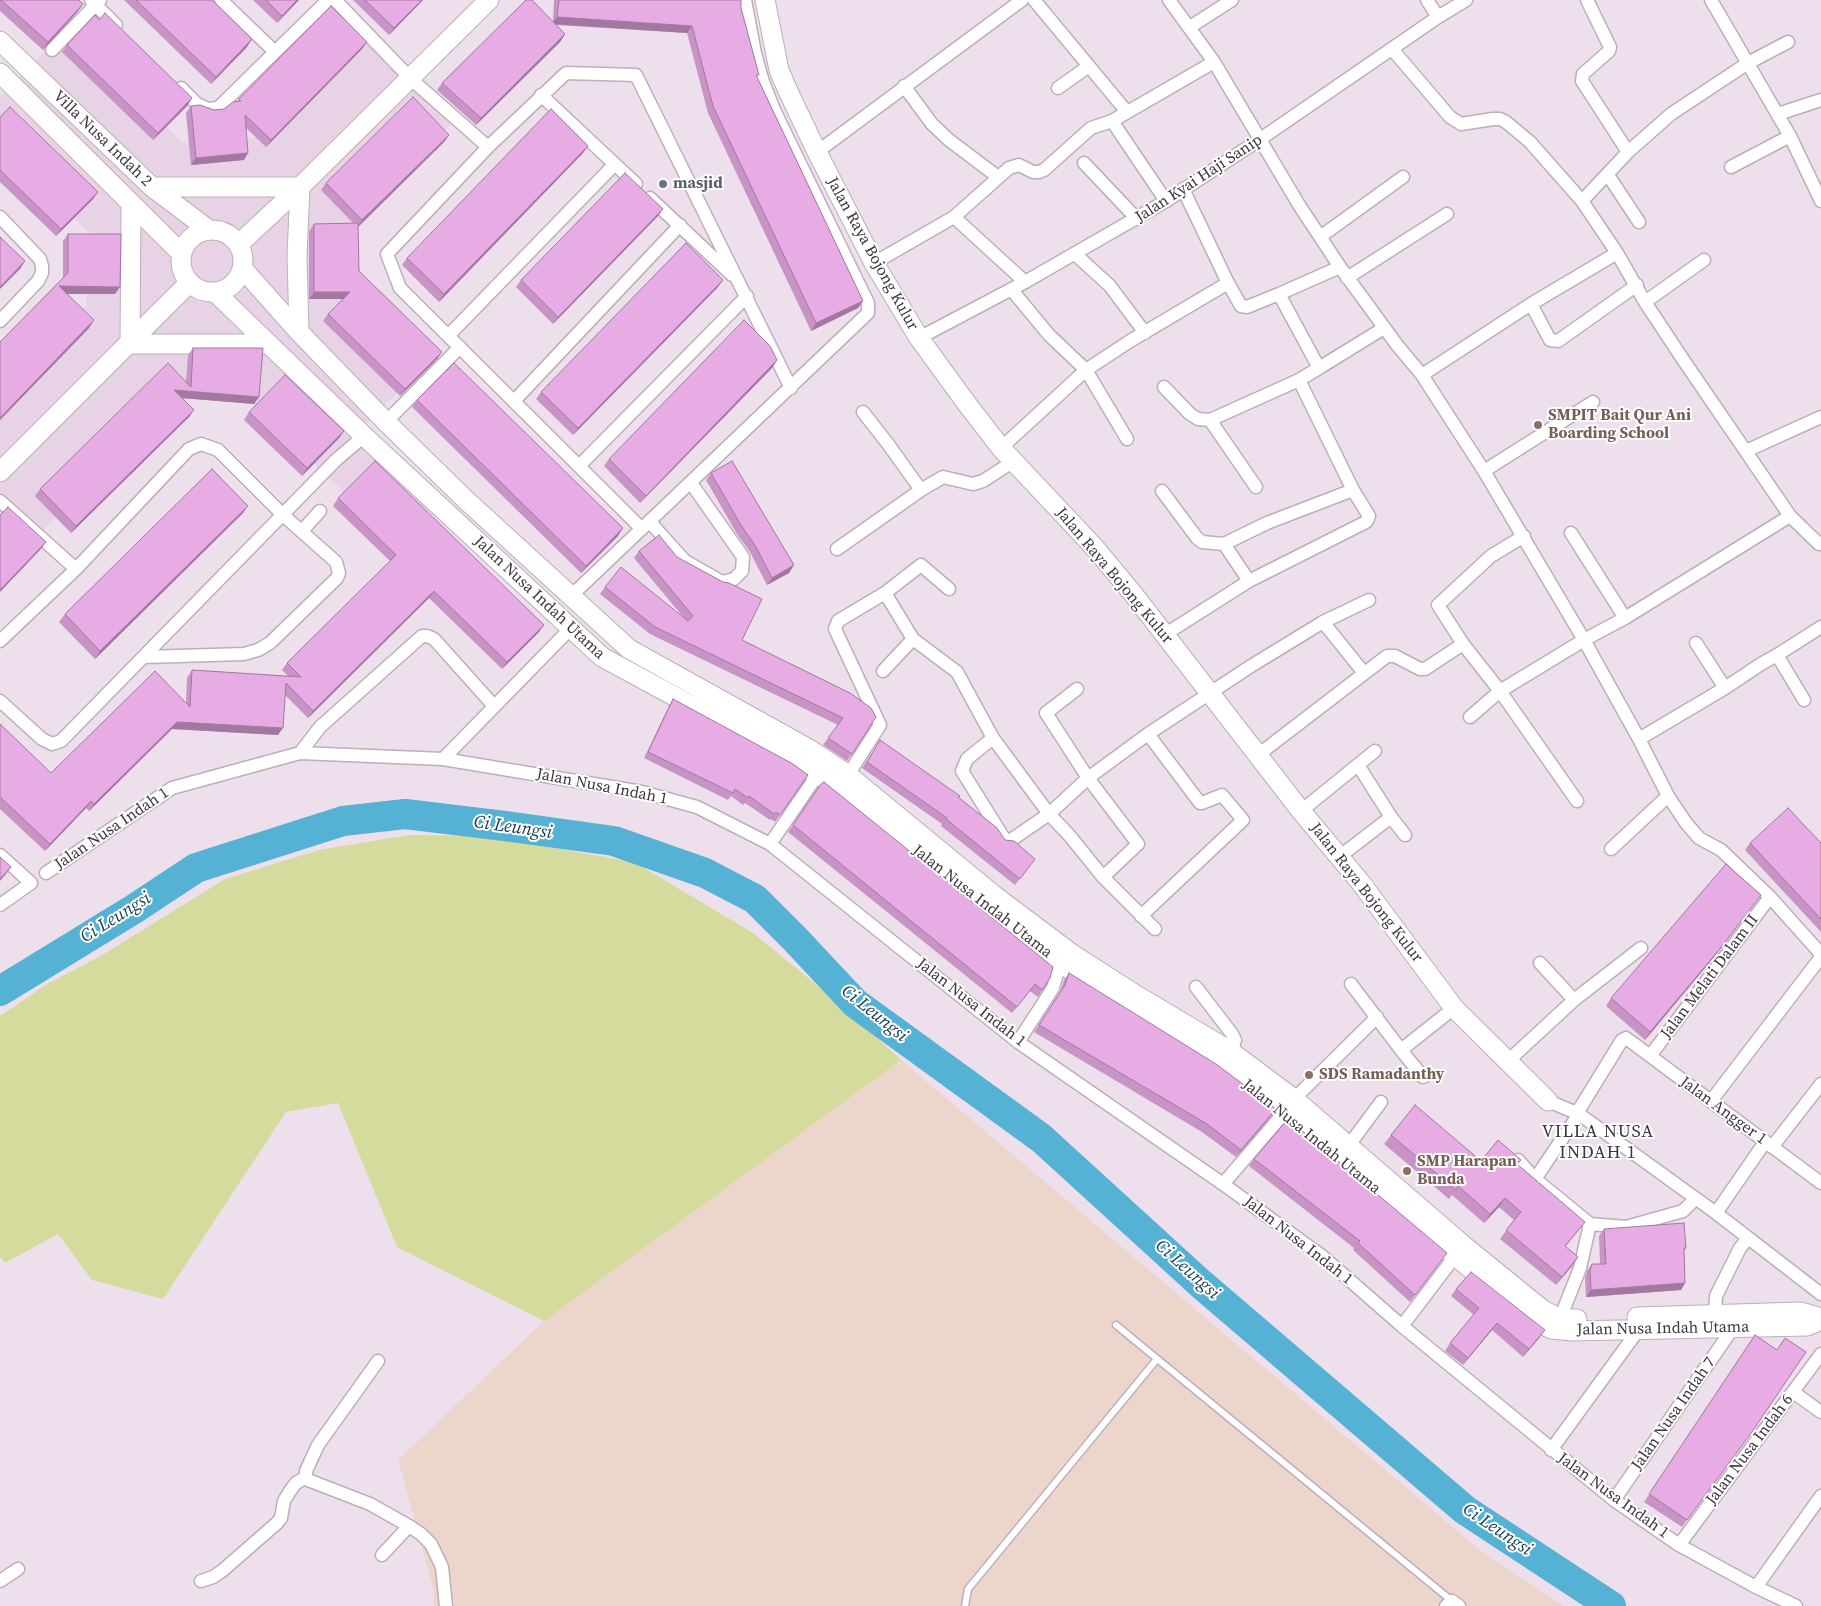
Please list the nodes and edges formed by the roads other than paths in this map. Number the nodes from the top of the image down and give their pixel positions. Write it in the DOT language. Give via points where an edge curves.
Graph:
graph roads {
  1 [pos="221,0"];
  2 [pos="328,0"];
  3 [pos="335,0"];
  4 [pos="489,0"];
  5 [pos="745,0"];
  6 [pos="765,0"];
  7 [pos="1022,0"];
  8 [pos="1034,0"];
  9 [pos="1169,0"];
  10 [pos="1232,0"];
  11 [pos="1427,0"];
  12 [pos="1466,0"];
  13 [pos="1587,0"];
  14 [pos="1711,0"];
  15 [pos="96,1"];
  16 [pos="1438,17"];
  17 [pos="1190,27"];
  18 [pos="123,31"];
  19 [pos="0,41"];
  20 [pos="1788,42"];
  21 [pos="1392,49"];
  22 [pos="52,50"];
  23 [pos="274,51"];
  24 [pos="1214,62"];
  25 [pos="1748,63"];
  26 [pos="1089,66"];
  27 [pos="0,73"];
  28 [pos="170,77"];
  29 [pos="411,79"];
  30 [pos="904,86"];
  31 [pos="1058,88"];
  32 [pos="542,95"];
  33 [pos="1821,100"];
  34 [pos="1127,112"];
  35 [pos="1778,114"];
  36 [pos="1112,121"];
  37 [pos="1790,136"];
  38 [pos="1260,140"];
  39 [pos="488,147"];
  40 [pos="817,152"];
  41 [pos="1628,152"];
  42 [pos="1084,163"];
  43 [pos="615,164"];
  44 [pos="1731,167"];
  45 [pos="1608,175"];
  46 [pos="998,177"];
  47 [pos="1403,177"];
  48 [pos="152,187"];
  49 [pos="300,187"];
  50 [pos="1183,189"];
  51 [pos="1166,201"];
  52 [pos="1821,201"];
  53 [pos="1582,202"];
  54 [pos="130,204"];
  55 [pos="1447,214"];
  56 [pos="0,216"];
  57 [pos="954,217"];
  58 [pos="1136,219"];
  59 [pos="1639,222"];
  60 [pos="680,225"];
  61 [pos="209,230"];
  62 [pos="1320,237"];
  63 [pos="239,244"];
  64 [pos="1617,252"];
  65 [pos="181,253"];
  66 [pos="1075,254"];
  67 [pos="1704,260"];
  68 [pos="874,263"];
  69 [pos="1340,267"];
  70 [pos="242,268"];
  71 [pos="1347,278"];
  72 [pos="739,282"];
  73 [pos="1025,282"];
  74 [pos="1228,283"];
  75 [pos="189,284"];
  76 [pos="1636,285"];
  77 [pos="1011,289"];
  78 [pos="216,292"];
  79 [pos="1279,294"];
  80 [pos="747,296"];
  81 [pos="1645,302"];
  82 [pos="1531,304"];
  83 [pos="0,321"];
  84 [pos="1384,328"];
  85 [pos="299,332"];
  86 [pos="1144,332"];
  87 [pos="448,336"];
  88 [pos="919,338"];
  89 [pos="130,344"];
  90 [pos="269,344"];
  91 [pos="460,347"];
  92 [pos="1318,368"];
  93 [pos="1086,370"];
  94 [pos="1422,375"];
  95 [pos="1298,380"];
  96 [pos="1164,387"];
  97 [pos="791,388"];
  98 [pos="514,401"];
  99 [pos="1593,402"];
  100 [pos="863,412"];
  101 [pos="1821,417"];
  102 [pos="1210,420"];
  103 [pos="386,422"];
  104 [pos="364,436"];
  105 [pos="1126,439"];
  106 [pos="1746,451"];
  107 [pos="1008,454"];
  108 [pos="580,466"];
  109 [pos="1484,471"];
  110 [pos="0,472"];
  111 [pos="691,483"];
  112 [pos="1256,487"];
  113 [pos="921,490"];
  114 [pos="1353,490"];
  115 [pos="1162,492"];
  116 [pos="0,501"];
  117 [pos="320,511"];
  118 [pos="283,515"];
  119 [pos="1790,516"];
  120 [pos="646,525"];
  121 [pos="302,531"];
  122 [pos="1572,533"];
  123 [pos="1524,536"];
  124 [pos="1224,544"];
  125 [pos="1820,546"];
  126 [pos="837,549"];
  127 [pos="76,569"];
  128 [pos="1249,581"];
  129 [pos="948,589"];
  130 [pos="884,594"];
  131 [pos="570,597"];
  132 [pos="1368,600"];
  133 [pos="1625,618"];
  134 [pos="1323,622"];
  135 [pos="1821,627"];
  136 [pos="570,629"];
  137 [pos="1164,636"];
  138 [pos="913,639"];
  139 [pos="1584,640"];
  140 [pos="0,641"];
  141 [pos="1696,643"];
  142 [pos="1463,644"];
  143 [pos="1777,655"];
  144 [pos="144,658"];
  145 [pos="883,671"];
  146 [pos="1364,673"];
  147 [pos="1725,688"];
  148 [pos="1077,689"];
  149 [pos="1500,691"];
  150 [pos="1210,694"];
  151 [pos="1804,700"];
  152 [pos="0,701"];
  153 [pos="494,706"];
  154 [pos="1470,717"];
  155 [pos="1148,734"];
  156 [pos="993,738"];
  157 [pos="1639,739"];
  158 [pos="1375,751"];
  159 [pos="300,753"];
  160 [pos="1258,755"];
  161 [pos="443,759"];
  162 [pos="1358,766"];
  163 [pos="818,774"];
  164 [pos="848,775"];
  165 [pos="1088,778"];
  166 [pos="1668,796"];
  167 [pos="1577,801"];
  168 [pos="1301,810"];
  169 [pos="1048,814"];
  170 [pos="1391,817"];
  171 [pos="893,823"];
  172 [pos="1405,835"];
  173 [pos="770,844"];
  174 [pos="1611,849"];
  175 [pos="0,854"];
  176 [pos="1339,857"];
  177 [pos="46,873"];
  178 [pos="1103,877"];
  179 [pos="1770,897"];
  180 [pos="0,905"];
  181 [pos="1141,916"];
  182 [pos="1155,929"];
  183 [pos="1641,948"];
  184 [pos="1821,955"];
  185 [pos="1060,963"];
  186 [pos="1540,963"];
  187 [pos="1351,984"];
  188 [pos="1196,987"];
  189 [pos="1574,1000"];
  190 [pos="1454,1008"];
  191 [pos="1377,1017"];
  192 [pos="1018,1042"];
  193 [pos="1401,1050"];
  194 [pos="1230,1051"];
  195 [pos="1650,1056"];
  196 [pos="1508,1061"];
  197 [pos="1423,1077"];
  198 [pos="1821,1084"];
  199 [pos="1710,1101"];
  200 [pos="1381,1102"];
  201 [pos="1548,1102"];
  202 [pos="1289,1106"];
  203 [pos="1578,1114"];
  204 [pos="1769,1144"];
  205 [pos="1349,1145"];
  206 [pos="1518,1160"];
  207 [pos="1535,1179"];
  208 [pos="1821,1183"];
  209 [pos="1223,1184"];
  210 [pos="1694,1199"];
  211 [pos="1716,1213"];
  212 [pos="1590,1224"];
  213 [pos="1748,1238"];
  214 [pos="1459,1250"];
  215 [pos="1821,1294"];
  216 [pos="1714,1313"];
  217 [pos="1560,1319"];
  218 [pos="1821,1319"];
  219 [pos="1116,1326"];
  220 [pos="1402,1326"];
  221 [pos="1734,1328"];
  222 [pos="1639,1329"];
  223 [pos="1821,1354"];
  224 [pos="1156,1359"];
  225 [pos="378,1361"];
  226 [pos="1793,1392"];
  227 [pos="1821,1412"];
  228 [pos="1551,1450"];
  229 [pos="306,1477"];
  230 [pos="1821,1496"];
  231 [pos="1614,1500"];
  232 [pos="409,1526"];
  233 [pos="1679,1545"];
  234 [pos="382,1555"];
  235 [pos="18,1569"];
  236 [pos="0,1581"];
  237 [pos="201,1581"];
  238 [pos="1756,1587"];
  239 [pos="1452,1604"];
  240 [pos="446,1606"];
  241 [pos="965,1606"];
  242 [pos="1796,1606"];
  1 -- 23 [label="street"];
  2 -- 23 [label="street"];
  3 -- 29 [label="street"];
  4 -- 29 [label="street"];
  5 -- 97 [label="street" via="755,53 774,112 869,309 867,316"];
  6 -- 40 [label="street, Jalan Raya Bojong Kulur" via="780,70"];
  7 -- 30 [label="street"];
  8 -- 26 [label="street"];
  9 -- 17 [label="street"];
  10 -- 17 [label="street"];
  11 -- 16 [label="street"];
  12 -- 16 [label="street, Jalan Kyai Haji Sanip"];
  13 -- 41 [label="street" via="1610,47 1583,74 1582,81"];
  14 -- 25 [label="street"];
  15 -- 18 [label="street"];
  15 -- 22 [label="street"];
  16 -- 21 [label="street, Jalan Kyai Haji Sanip"];
  17 -- 24 [label="street"];
  19 -- 48 [label="street, Villa Nusa Indah 2"];
  20 -- 25 [label="street"];
  21 -- 38 [label="street, Jalan Kyai Haji Sanip"];
  21 -- 53 [label="street" via="1450,117 1461,124 1494,119 1506,122 1530,142"];
  23 -- 28 [label="street" via="218,108 208,109 197,104"];
  24 -- 34 [label="street"];
  24 -- 38 [label="street"];
  25 -- 35 [label="street"];
  25 -- 41 [label="street" via="1671,114"];
  26 -- 31 [label="street"];
  26 -- 34 [label="street"];
  27 -- 54 [label="street, Villa Nusa Indah 2"];
  29 -- 39 [label="street"];
  29 -- 49 [label="street"];
  30 -- 40 [label="street"];
  30 -- 46 [label="street" via="932,124"];
  32 -- 39 [label="street"];
  32 -- 43 [label="street"];
  32 -- 72 [label="street" via="566,72 636,75"];
  33 -- 35 [label="street"];
  34 -- 36 [label="street"];
  35 -- 37 [label="street"];
  36 -- 46 [label="street" via="1090,128 1044,170 1039,172 1014,165"];
  36 -- 51 [label="street"];
  37 -- 44 [label="street"];
  37 -- 52 [label="street"];
  38 -- 50 [label="street, Jalan Kyai Haji Sanip"];
  38 -- 62 [label="street"];
  39 -- 87 [label="street" via="387,254 400,288"];
  40 -- 68 [label="street, Jalan Raya Bojong Kulur"];
  41 -- 45 [label="street"];
  42 -- 58 [label="street"];
  43 -- 60 [label="street"];
  43 -- 87 [label="street"];
  45 -- 53 [label="street"];
  45 -- 59 [label="street"];
  46 -- 57 [label="street"];
  47 -- 62 [label="street"];
  48 -- 49 [label="street"];
  48 -- 61 [label="street, Villa Nusa Indah 2"];
  49 -- 63 [label="street"];
  49 -- 85 [label="street" via="297,256"];
  50 -- 51 [label="street, Jalan Kyai Haji Sanip"];
  50 -- 74 [label="street"];
  51 -- 58 [label="street, Jalan Kyai Haji Sanip"];
  53 -- 64 [label="street"];
  54 -- 65 [label="street, Villa Nusa Indah 2"];
  54 -- 89 [label="street"];
  55 -- 71 [label="street"];
  56 -- 83 [label="street" via="40,259 42,266 38,281"];
  57 -- 68 [label="street"];
  57 -- 73 [label="street"];
  58 -- 66 [label="street, Jalan Kyai Haji Sanip"];
  60 -- 72 [label="street"];
  60 -- 98 [label="street"];
  61 -- 63 [label="street" via="225,232"];
  61 -- 65 [label="street" via="197,233 187,241"];
  62 -- 69 [label="street"];
  63 -- 70 [label="street"];
  64 -- 76 [label="street"];
  64 -- 82 [label="street"];
  65 -- 75 [label="street" via="180,264"];
  66 -- 73 [label="street, Jalan Kyai Haji Sanip"];
  66 -- 86 [label="street" via="1110,286"];
  67 -- 81 [label="street"];
  68 -- 88 [label="street, Jalan Raya Bojong Kulur"];
  69 -- 71 [label="street"];
  69 -- 79 [label="street"];
  70 -- 78 [label="street" via="233,284"];
  70 -- 85 [label="street, Jalan Nusa Indah Utama"];
  71 -- 84 [label="street"];
  72 -- 80 [label="street"];
  73 -- 77 [label="street, Jalan Kyai Haji Sanip"];
  74 -- 79 [label="street" via="1244,307"];
  74 -- 86 [label="street"];
  75 -- 78 [label="street" via="206,292"];
  75 -- 89 [label="street"];
  76 -- 81 [label="street"];
  76 -- 82 [label="street" via="1558,341 1550,340"];
  77 -- 88 [label="street, Jalan Kyai Haji Sanip"];
  77 -- 93 [label="street" via="1049,335"];
  78 -- 90 [label="street, Jalan Nusa Indah Utama"];
  79 -- 92 [label="street"];
  80 -- 97 [label="street"];
  80 -- 108 [label="street"];
  81 -- 106 [label="street"];
  82 -- 94 [label="street"];
  84 -- 92 [label="street"];
  84 -- 94 [label="street"];
  85 -- 103 [label="street, Jalan Nusa Indah Utama"];
  86 -- 93 [label="street"];
  87 -- 91 [label="street"];
  88 -- 107 [label="street, Jalan Raya Bojong Kulur"];
  89 -- 90 [label="street"];
  89 -- 110 [label="street"];
  90 -- 104 [label="street, Jalan Nusa Indah Utama"];
  91 -- 98 [label="street"];
  91 -- 103 [label="street"];
  92 -- 95 [label="street"];
  93 -- 105 [label="street"];
  93 -- 107 [label="street"];
  94 -- 109 [label="street"];
  95 -- 102 [label="street"];
  95 -- 114 [label="street"];
  96 -- 102 [label="street" via="1190,414"];
  97 -- 111 [label="street"];
  98 -- 108 [label="street"];
  99 -- 109 [label="street"];
  100 -- 113 [label="street"];
  101 -- 106 [label="street"];
  102 -- 112 [label="street"];
  103 -- 131 [label="street, Jalan Nusa Indah Utama"];
  104 -- 118 [label="street"];
  104 -- 136 [label="street, Jalan Nusa Indah Utama"];
  106 -- 119 [label="street"];
  107 -- 113 [label="street" via="983,481 973,484 942,477"];
  107 -- 137 [label="street, Jalan Raya Bojong Kulur" via="1095,548"];
  108 -- 120 [label="street"];
  109 -- 123 [label="street"];
  111 -- 120 [label="street"];
  111 -- 120 [label="street" via="743,557 742,571 734,579 722,582 685,561"];
  113 -- 126 [label="street"];
  114 -- 124 [label="street" via="1267,523"];
  114 -- 128 [label="street" via="1369,516 1366,522"];
  115 -- 124 [label="street" via="1197,538 1202,542"];
  116 -- 127 [label="street"];
  117 -- 121 [label="street"];
  118 -- 121 [label="street"];
  118 -- 127 [label="street" via="218,450 201,444 189,449"];
  118 -- 144 [label="street"];
  119 -- 125 [label="street"];
  119 -- 133 [label="street"];
  120 -- 131 [label="street"];
  121 -- 144 [label="street" via="336,562 339,573 270,643 244,654"];
  122 -- 133 [label="street"];
  123 -- 139 [label="street"];
  123 -- 142 [label="street" via="1492,556 1438,605"];
  124 -- 128 [label="street"];
  127 -- 140 [label="street"];
  128 -- 137 [label="street"];
  129 -- 130 [label="street" via="921,565"];
  130 -- 138 [label="street"];
  130 -- 164 [label="street" via="838,621 835,629 880,725"];
  131 -- 164 [label="street, Jalan Nusa Indah Utama" via="629,650 809,749"];
  132 -- 134 [label="street"];
  133 -- 139 [label="street"];
  134 -- 146 [label="street"];
  134 -- 150 [label="street"];
  135 -- 143 [label="street"];
  136 -- 153 [label="street"];
  136 -- 163 [label="street, Jalan Nusa Indah Utama" via="610,662"];
  137 -- 150 [label="street, Jalan Raya Bojong Kulur"];
  138 -- 145 [label="street"];
  138 -- 156 [label="street" via="957,672"];
  139 -- 149 [label="street"];
  139 -- 157 [label="street"];
  141 -- 147 [label="street"];
  142 -- 146 [label="street" via="1425,668 1420,669 1392,655"];
  142 -- 149 [label="street"];
  143 -- 147 [label="street"];
  143 -- 151 [label="street"];
  144 -- 152 [label="street" via="61,742 52,744 42,739"];
  146 -- 160 [label="street"];
  147 -- 157 [label="street"];
  148 -- 165 [label="street" via="1046,714"];
  149 -- 154 [label="street"];
  149 -- 167 [label="street"];
  150 -- 155 [label="street"];
  150 -- 160 [label="street, Jalan Raya Bojong Kulur"];
  153 -- 159 [label="street" via="434,639 422,636 320,727"];
  153 -- 161 [label="street"];
  155 -- 165 [label="street"];
  155 -- 181 [label="street" via="1200,803 1222,795 1243,820"];
  156 -- 169 [label="street"];
  156 -- 169 [label="street" via="967,759 962,772 1004,840 1011,840"];
  157 -- 166 [label="street"];
  158 -- 162 [label="street"];
  159 -- 161 [label="street, Jalan Nusa Indah 1"];
  159 -- 177 [label="street, Jalan Nusa Indah 1" via="172,788"];
  160 -- 168 [label="street, Jalan Raya Bojong Kulur"];
  161 -- 173 [label="street, Jalan Nusa Indah 1" via="642,792 697,807"];
  162 -- 168 [label="street"];
  162 -- 170 [label="street"];
  163 -- 171 [label="street, Jalan Nusa Indah Utama"];
  163 -- 173 [label="street"];
  164 -- 171 [label="street, Jalan Nusa Indah Utama"];
  165 -- 169 [label="street"];
  165 -- 178 [label="street" via="1138,844"];
  166 -- 174 [label="street"];
  166 -- 179 [label="street" via="1699,838 1721,850"];
  168 -- 176 [label="street, Jalan Raya Bojong Kulur"];
  169 -- 178 [label="street"];
  170 -- 172 [label="street"];
  170 -- 176 [label="street"];
  171 -- 185 [label="street, Jalan Nusa Indah Utama" via="974,898"];
  171 -- 194 [label="street, Jalan Nusa Indah Utama" via="1072,954"];
  173 -- 192 [label="street, Jalan Nusa Indah 1"];
  175 -- 180 [label="street" via="30,883"];
  176 -- 190 [label="street, Jalan Raya Bojong Kulur"];
  178 -- 181 [label="street"];
  179 -- 184 [label="street"];
  179 -- 195 [label="street, Jalan Melati Dalam II"];
  181 -- 182 [label="street"];
  183 -- 189 [label="street"];
  184 -- 199 [label="street"];
  185 -- 192 [label="street" via="1053,988"];
  185 -- 202 [label="street, Jalan Nusa Indah Utama" via="1217,1062 1271,1101"];
  186 -- 189 [label="street"];
  187 -- 191 [label="street"];
  188 -- 194 [label="street" via="1232,1034 1235,1040"];
  189 -- 196 [label="street"];
  190 -- 193 [label="street"];
  190 -- 196 [label="street, Jalan Raya Bojong Kulur"];
  191 -- 193 [label="street"];
  191 -- 202 [label="street"];
  192 -- 209 [label="street, Jalan Nusa Indah 1"];
  193 -- 197 [label="street"];
  194 -- 202 [label="street, Jalan Nusa Indah Utama"];
  195 -- 199 [label="street, Jalan Angger 1"];
  195 -- 203 [label="street, Jalan Angger 1" via="1626,1038 1622,1040"];
  196 -- 201 [label="street, Jalan Raya Bojong Kulur"];
  198 -- 204 [label="street"];
  199 -- 204 [label="street, Jalan Angger 1"];
  200 -- 205 [label="street"];
  201 -- 203 [label="street"];
  202 -- 205 [label="street, Jalan Nusa Indah Utama"];
  202 -- 209 [label="street"];
  202 -- 214 [label="street, Jalan Nusa Indah Utama" via="1348,1164"];
  203 -- 207 [label="street"];
  203 -- 210 [label="street"];
  204 -- 208 [label="street, Jalan Angger 1"];
  204 -- 211 [label="street"];
  205 -- 214 [label="street, Jalan Nusa Indah Utama"];
  206 -- 207 [label="street"];
  207 -- 212 [label="street"];
  209 -- 220 [label="street, Jalan Nusa Indah 1" via="1322,1256"];
  210 -- 211 [label="street"];
  210 -- 212 [label="street" via="1683,1211 1626,1227"];
  211 -- 213 [label="street"];
  212 -- 217 [label="street" via="1580,1268"];
  213 -- 215 [label="street"];
  213 -- 216 [label="street" via="1716,1296"];
  214 -- 217 [label="street, Jalan Nusa Indah Utama"];
  214 -- 220 [label="street"];
  214 -- 222 [label="street, Jalan Nusa Indah Utama" via="1538,1323 1552,1329 1572,1331"];
  216 -- 217 [label="street, Jalan Nusa Indah Utama"];
  216 -- 218 [label="street, Jalan Nusa Indah Utama" via="1801,1312"];
  218 -- 221 [label="street, Jalan Nusa Indah Utama" via="1807,1326"];
  219 -- 224 [label="lane"];
  220 -- 228 [label="street, Jalan Nusa Indah 1"];
  221 -- 222 [label="street, Jalan Nusa Indah Utama"];
  221 -- 231 [label="street, Jalan Nusa Indah 7"];
  222 -- 228 [label="street"];
  223 -- 226 [label="street, Jalan Nusa Indah 6"];
  224 -- 239 [label="lane"];
  224 -- 241 [label="lane" via="968,1589"];
  225 -- 229 [label="street" via="318,1445"];
  226 -- 227 [label="street"];
  226 -- 233 [label="street, Jalan Nusa Indah 6"];
  228 -- 231 [label="street, Jalan Nusa Indah 1"];
  229 -- 232 [label="street" via="370,1504"];
  229 -- 237 [label="street" via="290,1491 277,1523 222,1571"];
  230 -- 238 [label="street"];
  231 -- 233 [label="street, Jalan Nusa Indah 1"];
  232 -- 234 [label="street"];
  232 -- 240 [label="street" via="431,1544 442,1567"];
  233 -- 238 [label="street, Jalan Nusa Indah 1"];
  235 -- 236 [label="street"];
  238 -- 242 [label="street, Jalan Nusa Indah 1"];
}
